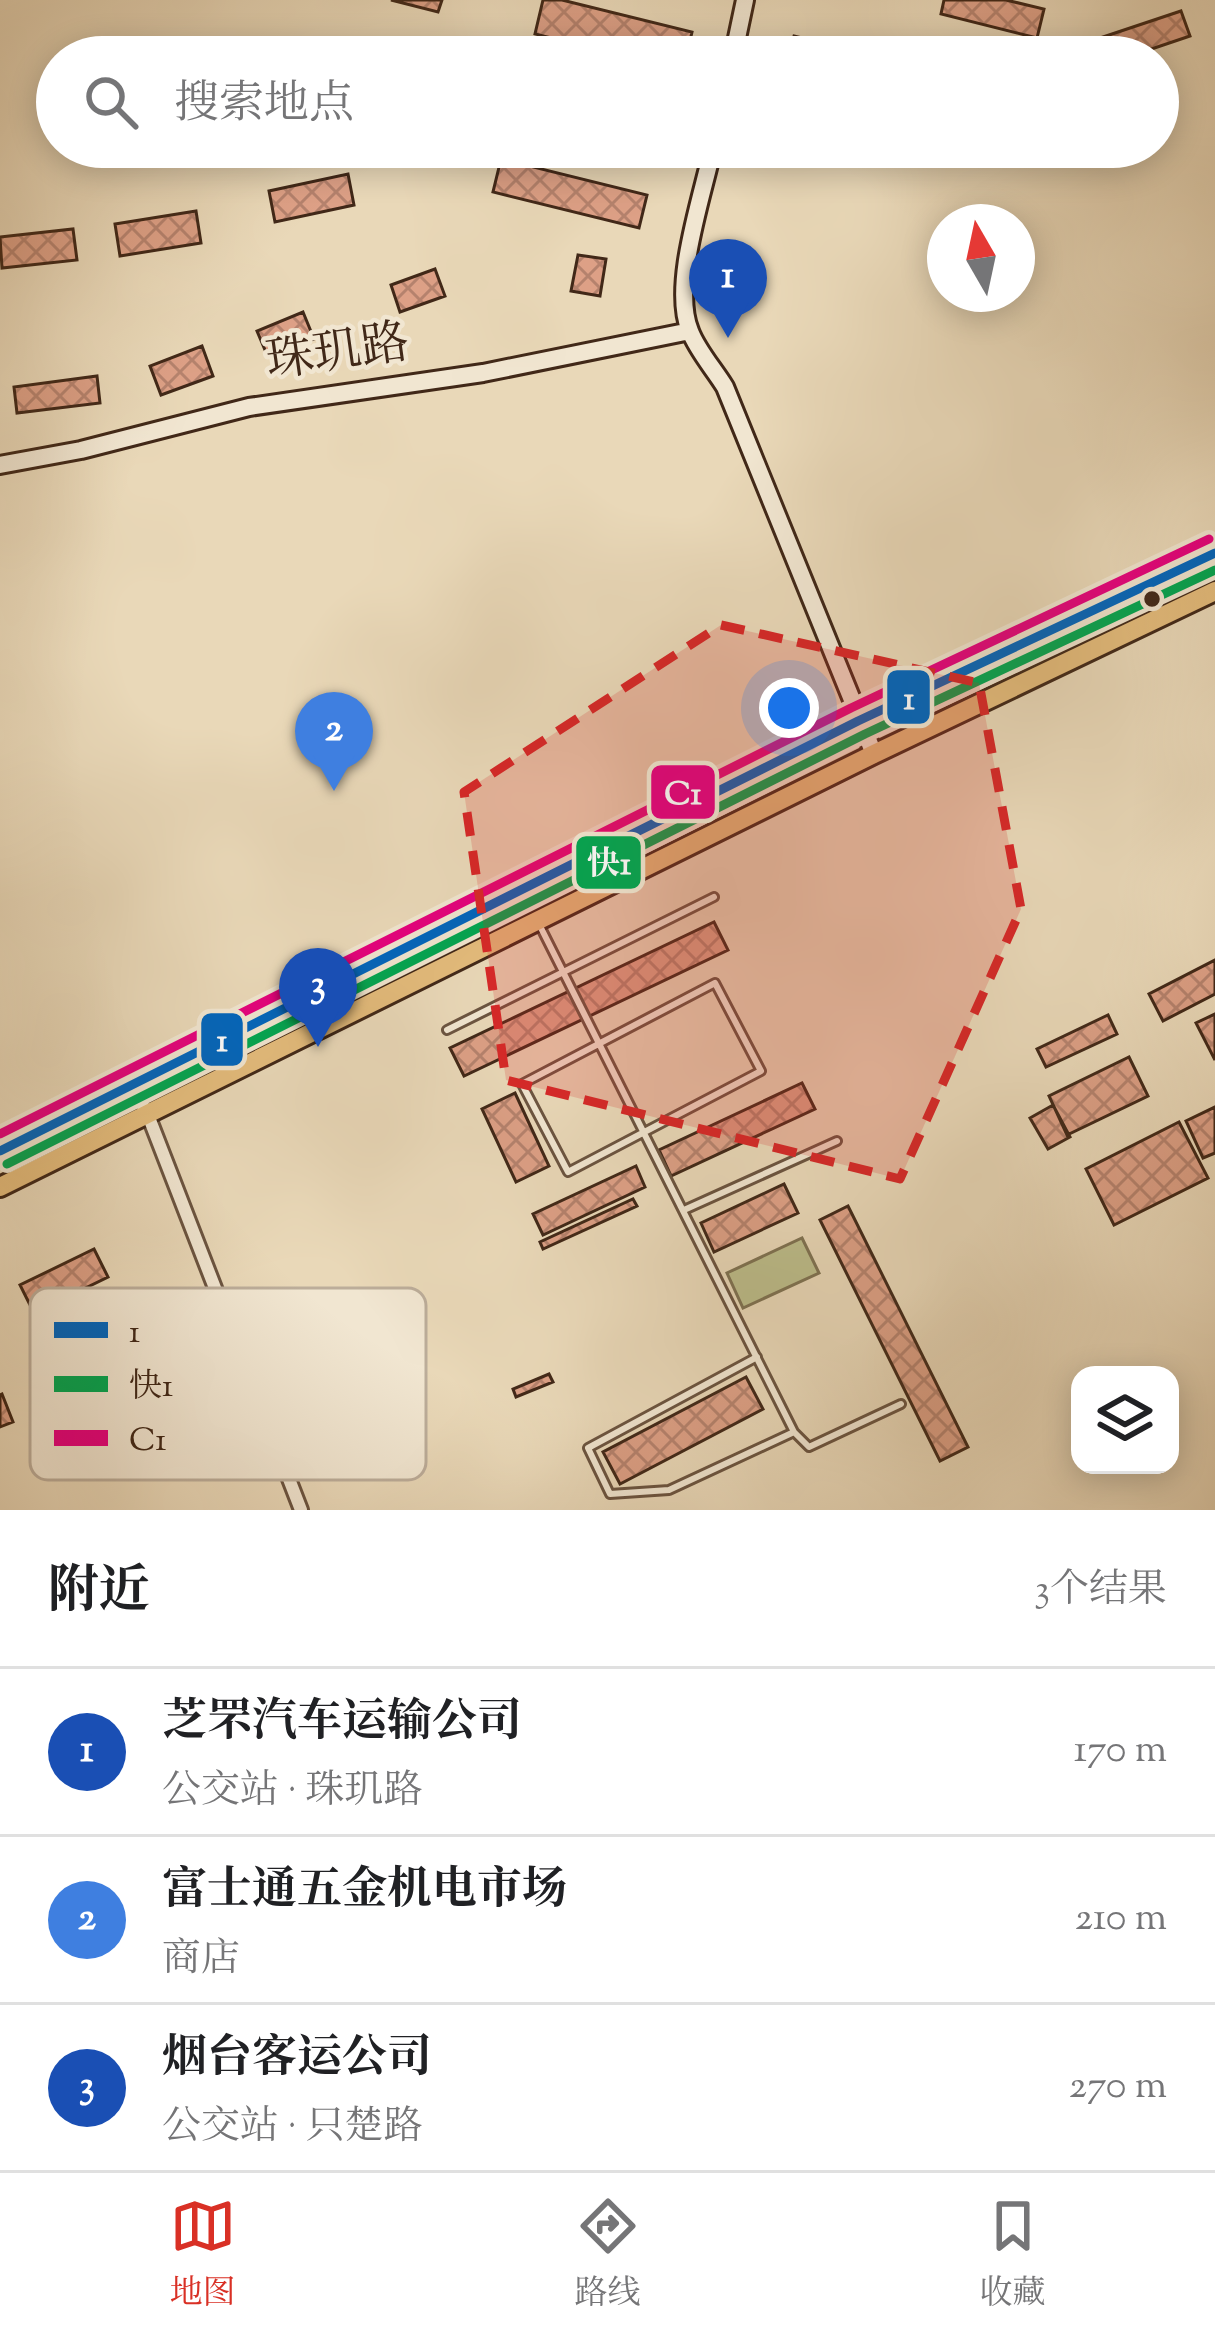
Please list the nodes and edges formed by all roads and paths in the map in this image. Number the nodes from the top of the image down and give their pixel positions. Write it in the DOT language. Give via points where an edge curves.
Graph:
graph roads {
  1 [pos="745,0"];
  2 [pos="737,36"];
  3 [pos="709,168"];
  4 [pos="690,331"];
  5 [pos="0,465"];
  6 [pos="1215,554"];
  7 [pos="1215,592"];
  8 [pos="858,721"];
  9 [pos="874,754"];
  10 [pos="714,897"];
  11 [pos="538,921"];
  12 [pos="564,973"];
  13 [pos="447,1030"];
  14 [pos="599,1043"];
  15 [pos="133,1086"];
  16 [pos="148,1115"];
  17 [pos="644,1132"];
  18 [pos="837,1141"];
  19 [pos="0,1151"];
  20 [pos="0,1187"];
  21 [pos="684,1210"];
  22 [pos="215,1288"];
  23 [pos="757,1357"];
  24 [pos="901,1404"];
  25 [pos="794,1432"];
  26 [pos="289,1480"];
  27 [pos="301,1510"];
  1 -- 2 [label="street"];
  3 -- 4 [label="street" via="686,275"];
  4 -- 5 [label="street, 珠玑路" via="483,373 249,407"];
  4 -- 8 [label="street" via="725,387"];
  6 -- 8 [label="main road"];
  7 -- 9 [label="main road"];
  8 -- 9 [label="street"];
  8 -- 15 [label="main road"];
  9 -- 11 [label="main road"];
  10 -- 12 [label="lane"];
  11 -- 12 [label="lane"];
  11 -- 16 [label="main road"];
  12 -- 13 [label="lane"];
  12 -- 14 [label="lane"];
  14 -- 17 [label="lane"];
  14 -- 17 [label="lane" via="522,1084 568,1172"];
  14 -- 17 [label="lane" via="715,983 761,1071"];
  15 -- 16 [label="street"];
  15 -- 19 [label="main road"];
  16 -- 20 [label="main road"];
  16 -- 22 [label="street"];
  17 -- 21 [label="lane"];
  18 -- 21 [label="lane"];
  21 -- 23 [label="lane"];
  23 -- 25 [label="lane"];
  23 -- 25 [label="lane" via="588,1448 610,1494 669,1490"];
  24 -- 25 [label="lane" via="809,1448"];
  26 -- 27 [label="street"];
}
